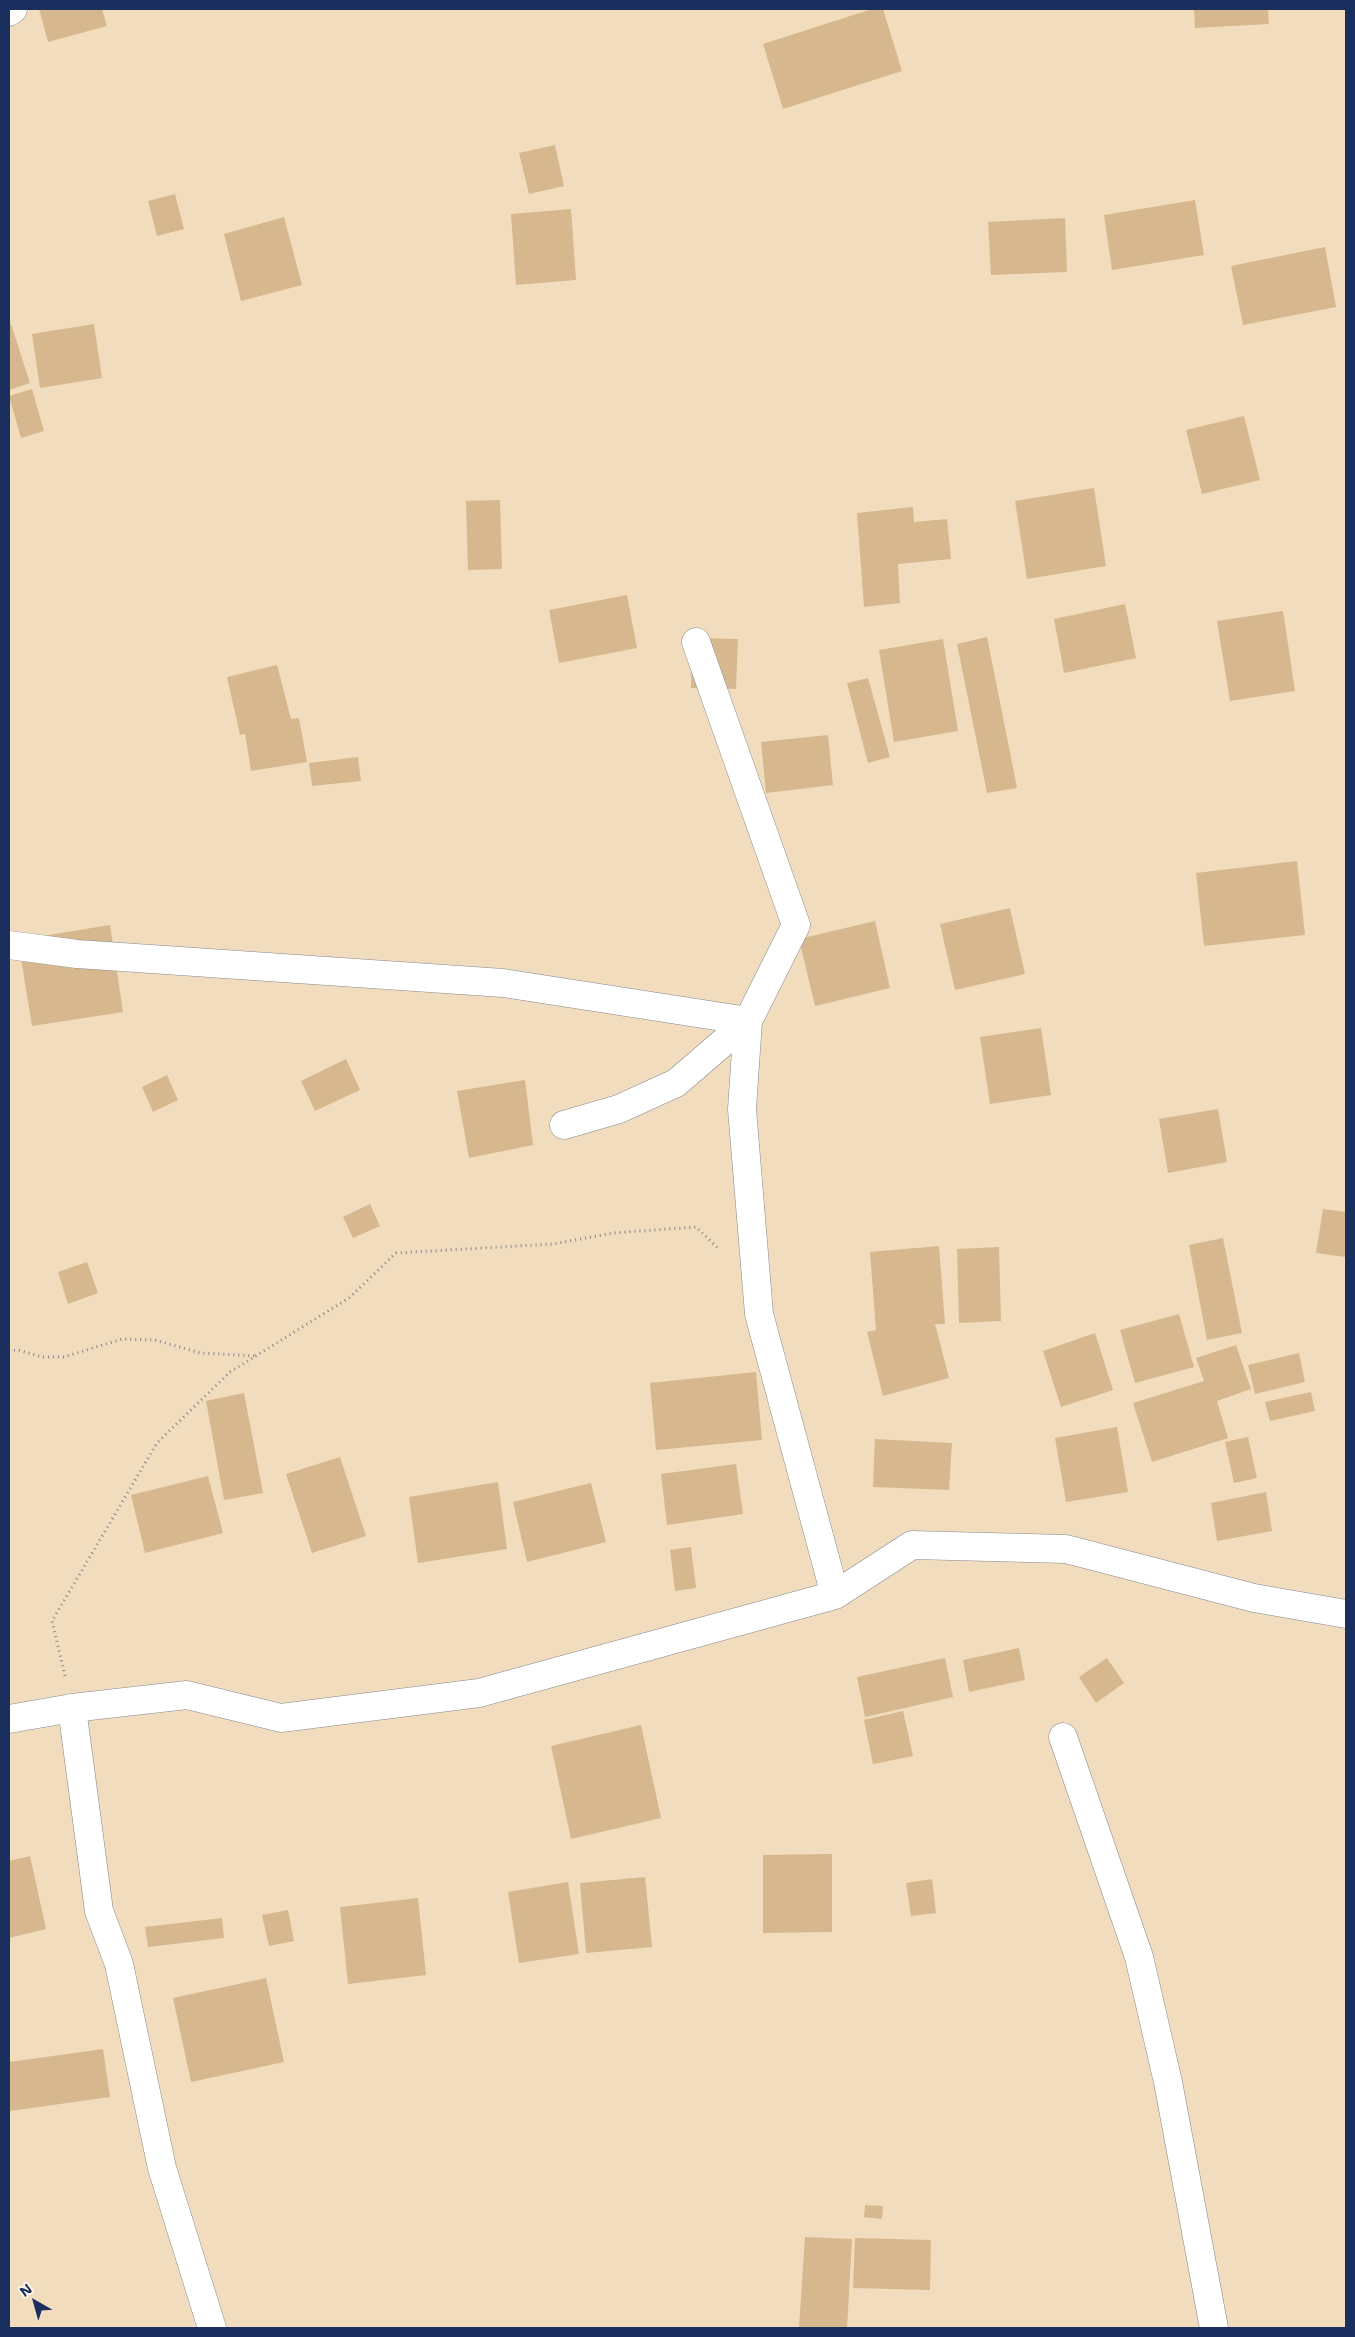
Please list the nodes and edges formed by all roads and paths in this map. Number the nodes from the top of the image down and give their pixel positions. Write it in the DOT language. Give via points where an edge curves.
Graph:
graph roads {
  1 [pos="13,9"];
  2 [pos="9,12"];
  3 [pos="696,642"];
  4 [pos="9,945"];
  5 [pos="748,1021"];
  6 [pos="564,1125"];
  7 [pos="756,1276"];
  8 [pos="9,1351"];
  9 [pos="256,1356"];
  10 [pos="835,1595"];
  11 [pos="1346,1614"];
  12 [pos="72,1708"];
  13 [pos="9,1719"];
  14 [pos="1063,1737"];
  15 [pos="212,2328"];
  16 [pos="1214,2328"];
  1 -- 2 [label="street"];
  3 -- 5 [label="street" via="796,925"];
  4 -- 5 [label="street" via="77,954 503,983"];
  5 -- 6 [label="street" via="676,1083 619,1109"];
  5 -- 7 [label="street" via="742,1109"];
  7 -- 9 [label="path" via="716,1247 696,1227 613,1233 553,1244 396,1253 349,1298"];
  7 -- 10 [label="street" via="759,1314"];
  8 -- 9 [label="path" via="64,1357 122,1339 155,1340 200,1352"];
  9 -- 12 [label="path" via="230,1372 157,1443 52,1621"];
  10 -- 11 [label="street" via="912,1545 1066,1549 1254,1598"];
  10 -- 12 [label="street" via="479,1693 281,1718 187,1695"];
  12 -- 13 [label="street"];
  12 -- 15 [label="street" via="99,1911 119,1964 162,2168"];
  14 -- 16 [label="street" via="1139,1958 1168,2082"];
}
